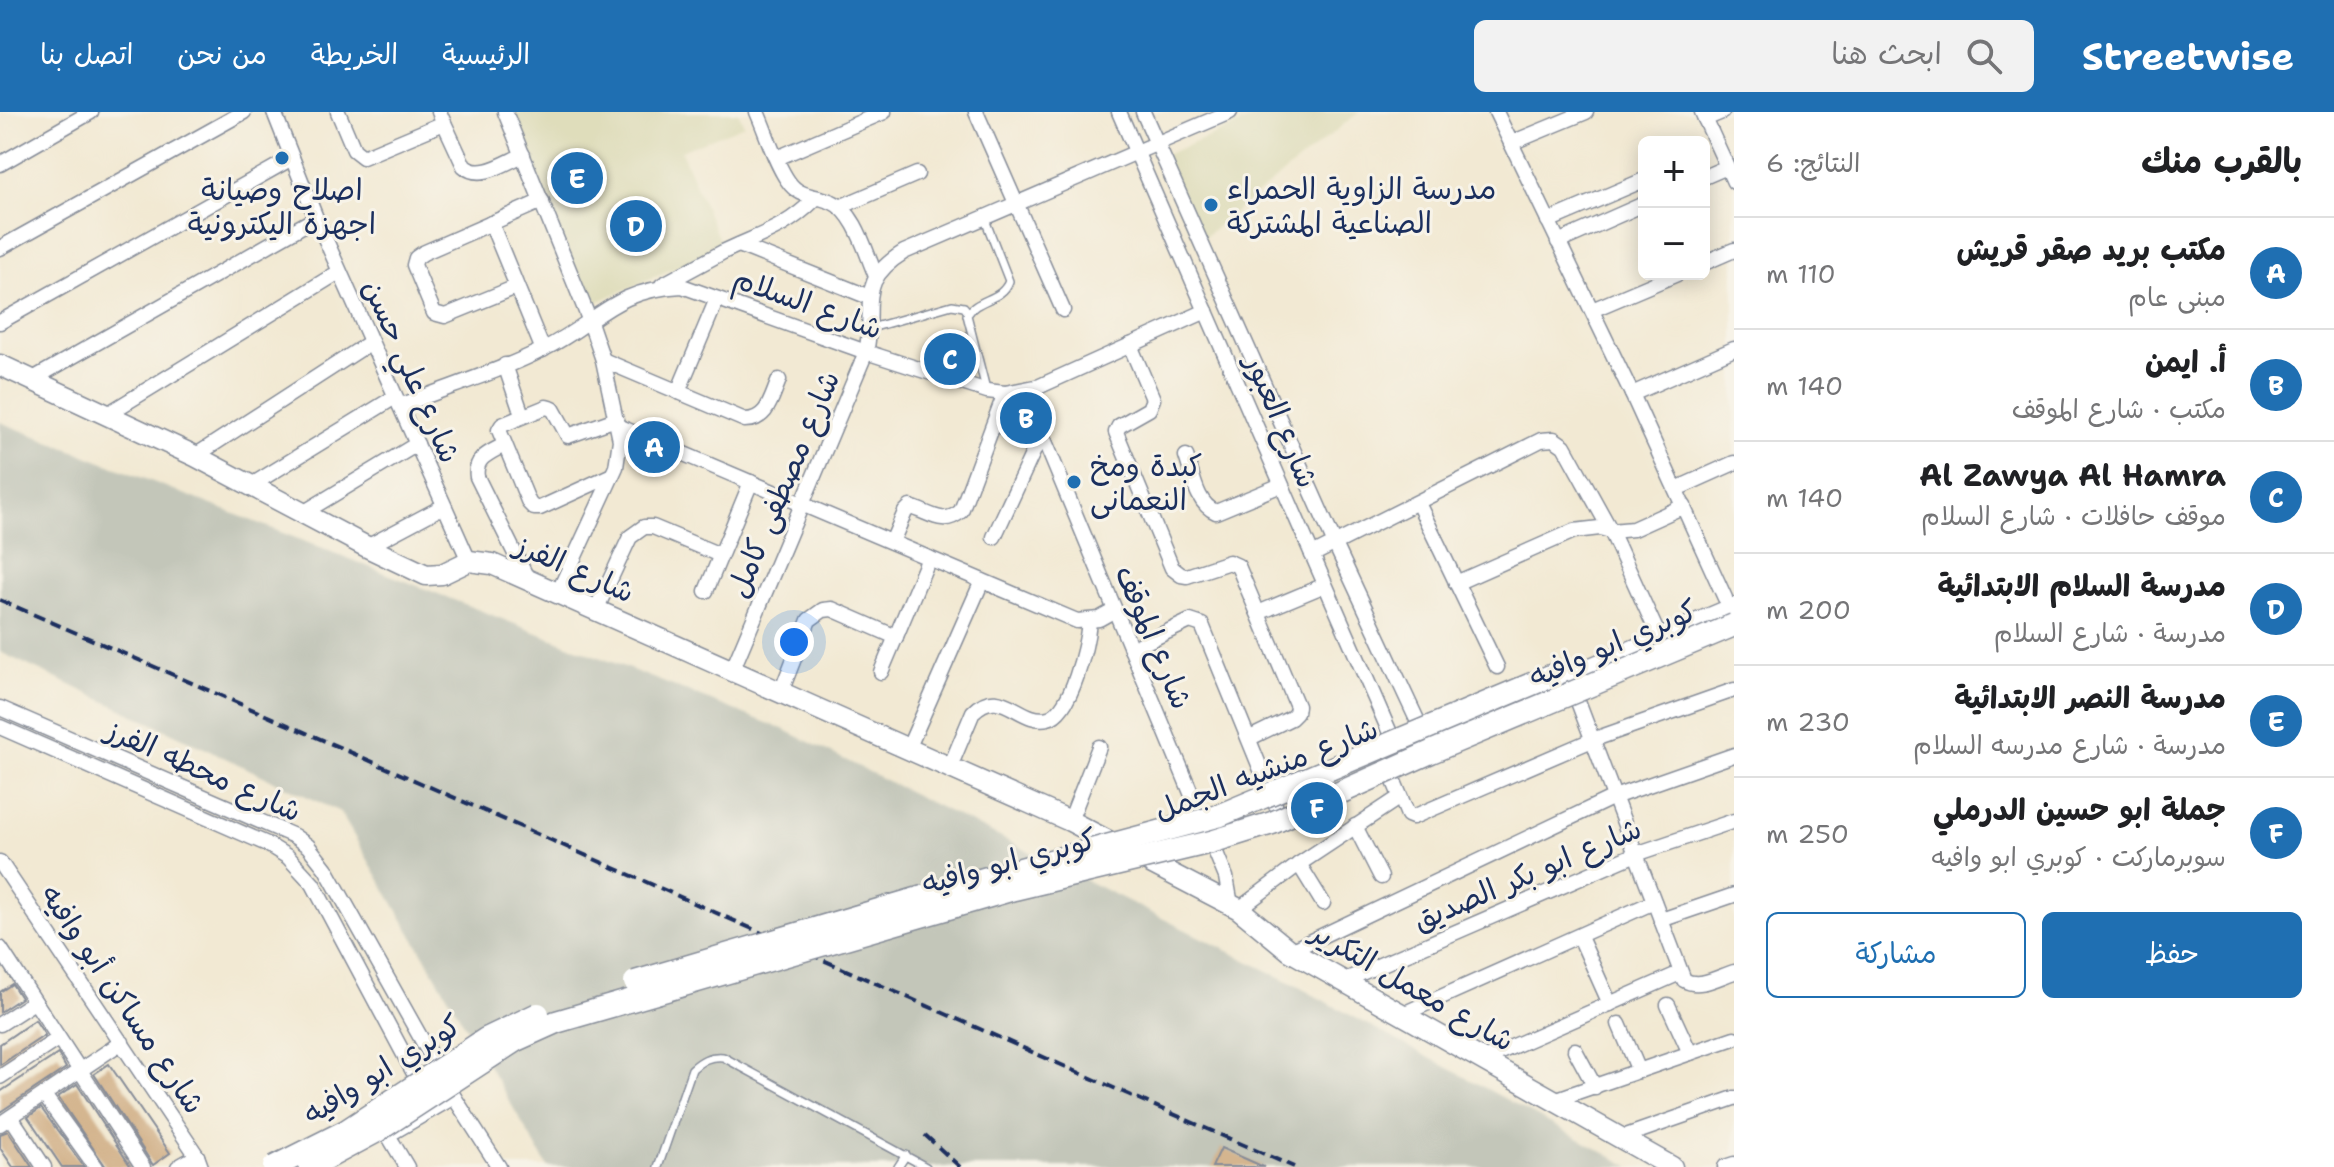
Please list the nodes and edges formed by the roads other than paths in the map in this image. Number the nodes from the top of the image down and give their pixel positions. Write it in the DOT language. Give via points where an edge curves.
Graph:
graph roads {
  1 [pos="91,112"];
  2 [pos="244,112"];
  3 [pos="274,112"];
  4 [pos="338,112"];
  5 [pos="505,112"];
  6 [pos="757,112"];
  7 [pos="884,112"];
  8 [pos="976,112"];
  9 [pos="1119,112"];
  10 [pos="1143,112"];
  11 [pos="1230,112"];
  12 [pos="1496,112"];
  13 [pos="1586,112"];
  14 [pos="1722,112"];
  15 [pos="1703,116"];
  16 [pos="442,117"];
  17 [pos="1157,143"];
  18 [pos="1511,143"];
  19 [pos="1136,152"];
  20 [pos="523,155"];
  21 [pos="1721,156"];
  22 [pos="292,158"];
  23 [pos="777,158"];
  24 [pos="0,164"];
  25 [pos="917,174"];
  26 [pos="1734,182"];
  27 [pos="1638,183"];
  28 [pos="815,199"];
  29 [pos="542,201"];
  30 [pos="1016,203"];
  31 [pos="840,207"];
  32 [pos="1638,207"];
  33 [pos="984,217"];
  34 [pos="316,218"];
  35 [pos="1548,221"];
  36 [pos="491,223"];
  37 [pos="1558,242"];
  38 [pos="739,245"];
  39 [pos="0,248"];
  40 [pos="1734,250"];
  41 [pos="1710,260"];
  42 [pos="339,272"];
  43 [pos="876,276"];
  44 [pos="1663,280"];
  45 [pos="516,287"];
  46 [pos="658,287"];
  47 [pos="869,297"];
  48 [pos="717,299"];
  49 [pos="1063,310"];
  50 [pos="1592,310"];
  51 [pos="1206,311"];
  52 [pos="968,312"];
  53 [pos="589,319"];
  54 [pos="0,322"];
  55 [pos="871,328"];
  56 [pos="371,342"];
  57 [pos="1130,345"];
  58 [pos="1734,349"];
  59 [pos="543,350"];
  60 [pos="866,352"];
  61 [pos="603,360"];
  62 [pos="0,365"];
  63 [pos="505,365"];
  64 [pos="33,379"];
  65 [pos="779,380"];
  66 [pos="987,391"];
  67 [pos="1024,391"];
  68 [pos="678,392"];
  69 [pos="1005,393"];
  70 [pos="1632,394"];
  71 [pos="398,401"];
  72 [pos="106,415"];
  73 [pos="522,415"];
  74 [pos="617,422"];
  75 [pos="1041,435"];
  76 [pos="417,444"];
  77 [pos="504,445"];
  78 [pos="195,456"];
  79 [pos="1186,456"];
  80 [pos="1734,463"];
  81 [pos="612,475"];
  82 [pos="751,482"];
  83 [pos="1281,485"];
  84 [pos="250,486"];
  85 [pos="1676,489"];
  86 [pos="1418,503"];
  87 [pos="802,504"];
  88 [pos="444,506"];
  89 [pos="1684,506"];
  90 [pos="303,513"];
  91 [pos="1611,531"];
  92 [pos="994,537"];
  93 [pos="892,542"];
  94 [pos="1335,544"];
  95 [pos="367,547"];
  96 [pos="720,555"];
  97 [pos="1312,555"];
  98 [pos="929,558"];
  99 [pos="469,561"];
  100 [pos="528,580"];
  101 [pos="982,581"];
  102 [pos="1456,583"];
  103 [pos="1325,585"];
  104 [pos="706,591"];
  105 [pos="558,593"];
  106 [pos="1731,601"];
  107 [pos="596,610"];
  108 [pos="1115,610"];
  109 [pos="1258,613"];
  110 [pos="1089,622"];
  111 [pos="1734,625"];
  112 [pos="1656,630"];
  113 [pos="896,637"];
  114 [pos="1131,649"];
  115 [pos="1497,667"];
  116 [pos="732,671"];
  117 [pos="881,672"];
  118 [pos="1568,674"];
  119 [pos="1734,690"];
  120 [pos="781,692"];
  121 [pos="0,708"];
  122 [pos="0,727"];
  123 [pos="1426,737"];
  124 [pos="1250,738"];
  125 [pos="1592,740"];
  126 [pos="1099,747"];
  127 [pos="908,749"];
  128 [pos="1390,752"];
  129 [pos="1734,755"];
  130 [pos="122,761"];
  131 [pos="950,767"];
  132 [pos="116,777"];
  133 [pos="1400,797"];
  134 [pos="1614,797"];
  135 [pos="1275,804"];
  136 [pos="1070,821"];
  137 [pos="1734,821"];
  138 [pos="1355,826"];
  139 [pos="1207,830"];
  140 [pos="1129,853"];
  141 [pos="1636,854"];
  142 [pos="0,862"];
  143 [pos="1299,864"];
  144 [pos="1381,877"];
  145 [pos="1734,895"];
  146 [pos="1654,902"];
  147 [pos="1323,903"];
  148 [pos="1235,907"];
  149 [pos="1661,920"];
  150 [pos="358,926"];
  151 [pos="340,935"];
  152 [pos="1580,937"];
  153 [pos="0,948"];
  154 [pos="1290,951"];
  155 [pos="13,969"];
  156 [pos="1734,972"];
  157 [pos="1680,973"];
  158 [pos="0,977"];
  159 [pos="1343,981"];
  160 [pos="34,1002"];
  161 [pos="1610,1004"];
  162 [pos="1668,1005"];
  163 [pos="1403,1014"];
  164 [pos="0,1024"];
  165 [pos="1619,1024"];
  166 [pos="1734,1038"];
  167 [pos="58,1039"];
  168 [pos="122,1042"];
  169 [pos="1575,1050"];
  170 [pos="1690,1053"];
  171 [pos="1482,1060"];
  172 [pos="1639,1071"];
  173 [pos="79,1072"];
  174 [pos="0,1077"];
  175 [pos="1595,1087"];
  176 [pos="44,1095"];
  177 [pos="454,1097"];
  178 [pos="1734,1098"];
  179 [pos="1554,1100"];
  180 [pos="433,1109"];
  181 [pos="5,1121"];
  182 [pos="388,1135"];
  183 [pos="1620,1138"];
  184 [pos="906,1155"];
  185 [pos="199,1161"];
  186 [pos="1734,1164"];
  187 [pos="44,1167"];
  188 [pos="96,1167"];
  189 [pos="143,1167"];
  190 [pos="178,1167"];
  191 [pos="274,1167"];
  192 [pos="310,1167"];
  193 [pos="329,1167"];
  194 [pos="407,1167"];
  195 [pos="499,1167"];
  196 [pos="658,1167"];
  197 [pos="898,1167"];
  198 [pos="926,1167"];
  199 [pos="1672,1167"];
  200 [pos="1725,1167"];
  1 -- 24 [label="street"];
  2 -- 39 [label="street"];
  3 -- 22 [label="street, شارع علي حسن"];
  4 -- 16 [label="street" via="354,150 363,157"];
  5 -- 20 [label="street"];
  6 -- 23 [label="street"];
  7 -- 23 [label="street"];
  8 -- 30 [label="street"];
  9 -- 19 [label="street, شارع العبور"];
  10 -- 17 [label="street, شارع العبور"];
  11 -- 17 [label="street"];
  12 -- 18 [label="street"];
  13 -- 18 [label="street"];
  14 -- 15 [label="street"];
  15 -- 21 [label="street"];
  16 -- 20 [label="street" via="468,171 482,172"];
  17 -- 19 [label="street"];
  17 -- 94 [label="street, شارع العبور"];
  18 -- 35 [label="street"];
  19 -- 30 [label="street"];
  19 -- 51 [label="street, شارع العبور"];
  20 -- 29 [label="street"];
  21 -- 26 [label="street"];
  22 -- 34 [label="street, شارع علي حسن"];
  22 -- 54 [label="street"];
  23 -- 28 [label="street" via="788,182"];
  25 -- 31 [label="street"];
  27 -- 35 [label="street"];
  28 -- 31 [label="street"];
  28 -- 38 [label="street" via="777,230"];
  29 -- 36 [label="street"];
  29 -- 53 [label="street"];
  30 -- 33 [label="street"];
  30 -- 49 [label="street"];
  31 -- 43 [label="street" via="851,219"];
  32 -- 37 [label="street"];
  33 -- 43 [label="street" via="904,252"];
  33 -- 52 [label="lane" via="1009,281 1000,295"];
  34 -- 42 [label="street, شارع علي حسن"];
  34 -- 64 [label="street"];
  35 -- 37 [label="street"];
  36 -- 45 [label="street"];
  36 -- 45 [label="street" via="423,253 416,258 415,271 439,316"];
  37 -- 50 [label="street"];
  38 -- 46 [label="street"];
  38 -- 47 [label="street"];
  40 -- 41 [label="street"];
  42 -- 56 [label="street, شارع علي حسن"];
  42 -- 72 [label="street"];
  43 -- 47 [label="street, شارع مصطفى كامل"];
  44 -- 50 [label="street"];
  45 -- 59 [label="street"];
  46 -- 48 [label="street, شارع السلام" via="682,286"];
  46 -- 53 [label="street, شارع السلام" via="634,293"];
  47 -- 55 [label="street, شارع مصطفى كامل"];
  48 -- 60 [label="street, شارع السلام"];
  48 -- 68 [label="street"];
  50 -- 70 [label="street"];
  51 -- 57 [label="street, شارع السلام"];
  51 -- 83 [label="street, شارع العبور"];
  52 -- 55 [label="lane" via="952,305"];
  52 -- 66 [label="lane"];
  53 -- 59 [label="street, شارع السلام"];
  53 -- 61 [label="street"];
  55 -- 60 [label="street, شارع مصطفى كامل"];
  56 -- 71 [label="street, شارع علي حسن"];
  56 -- 78 [label="street"];
  57 -- 67 [label="street, شارع السلام"];
  57 -- 109 [label="street" via="1153,399 1149,409 1116,432 1172,568 1187,576 1234,563"];
  58 -- 70 [label="street"];
  59 -- 63 [label="street, شارع السلام"];
  60 -- 66 [label="street, شارع السلام"];
  60 -- 87 [label="street, شارع مصطفى كامل"];
  61 -- 68 [label="street"];
  61 -- 74 [label="street"];
  62 -- 64 [label="street, شارع الفرز"];
  63 -- 71 [label="street, شارع السلام"];
  63 -- 73 [label="street"];
  64 -- 72 [label="street, شارع الفرز"];
  65 -- 68 [label="street" via="765,414 755,420"];
  66 -- 69 [label="street, شارع السلام"];
  67 -- 69 [label="street, شارع السلام"];
  67 -- 75 [label="street, شارع الموقف"];
  69 -- 93 [label="street" via="961,511 942,520 910,507"];
  70 -- 85 [label="street"];
  71 -- 76 [label="street, شارع علي حسن"];
  71 -- 84 [label="street, شارع السلام"];
  72 -- 78 [label="street, شارع الفرز"];
  73 -- 74 [label="street" via="550,407 568,436"];
  73 -- 77 [label="street" via="500,427"];
  74 -- 81 [label="street" via="619,453"];
  74 -- 82 [label="street"];
  75 -- 92 [label="street"];
  75 -- 108 [label="street, شارع الموقف"];
  76 -- 88 [label="street, شارع علي حسن"];
  76 -- 90 [label="street"];
  77 -- 81 [label="street" via="534,508"];
  77 -- 100 [label="street" via="483,456 477,477"];
  78 -- 84 [label="street, شارع الفرز"];
  79 -- 83 [label="street" via="1202,501 1216,512"];
  80 -- 85 [label="street"];
  81 -- 105 [label="street"];
  82 -- 87 [label="street"];
  82 -- 96 [label="street"];
  83 -- 97 [label="street, شارع العبور"];
  84 -- 90 [label="street, شارع الفرز"];
  85 -- 89 [label="street"];
  86 -- 91 [label="street" via="1541,440 1554,439 1564,446"];
  86 -- 94 [label="street"];
  86 -- 102 [label="street"];
  87 -- 93 [label="street"];
  87 -- 116 [label="street, شارع مصطفى كامل"];
  88 -- 95 [label="street"];
  88 -- 99 [label="street, شارع علي حسن"];
  89 -- 91 [label="street" via="1633,529"];
  89 -- 106 [label="street"];
  90 -- 95 [label="street, شارع الفرز"];
  91 -- 102 [label="street" via="1574,531"];
  91 -- 112 [label="street"];
  93 -- 98 [label="street"];
  94 -- 97 [label="street"];
  94 -- 123 [label="street, شارع العبور"];
  95 -- 99 [label="street, شارع الفرز" via="426,575 442,574"];
  96 -- 104 [label="street"];
  96 -- 107 [label="street" via="644,527 630,537"];
  97 -- 103 [label="street, شارع العبور"];
  98 -- 101 [label="street"];
  98 -- 113 [label="street"];
  99 -- 100 [label="street, شارع الفرز" via="492,564"];
  100 -- 105 [label="street, شارع الفرز"];
  101 -- 110 [label="street"];
  101 -- 127 [label="street"];
  102 -- 115 [label="street"];
  103 -- 109 [label="street"];
  103 -- 128 [label="street, شارع العبور"];
  105 -- 107 [label="street, شارع الفرز"];
  106 -- 112 [label="main road, شارع منشيه الجمل"];
  106 -- 118 [label="main road, شارع منشيه الجمل"];
  107 -- 116 [label="street, شارع الفرز"];
  108 -- 110 [label="street"];
  108 -- 114 [label="street, شارع الموقف"];
  109 -- 124 [label="street" via="1297,706 1291,718"];
  110 -- 131 [label="street" via="1084,658 1062,709 1038,719 996,701 979,705"];
  111 -- 192 [label="main road, كوبري ابو وافيه, bridge" via="1272,823 1014,889 556,1022 516,1040 377,1131"];
  112 -- 118 [label="main road, شارع منشيه الجمل"];
  113 -- 117 [label="street"];
  113 -- 120 [label="street" via="832,609 815,614"];
  114 -- 124 [label="street" via="1190,621 1202,625"];
  114 -- 139 [label="street, شارع الموقف"];
  116 -- 120 [label="street, شارع الفرز"];
  118 -- 123 [label="main road, شارع منشيه الجمل"];
  118 -- 125 [label="street"];
  118 -- 191 [label="main road, كوبري ابو وافيه, bridge" via="1218,816 564,1003 497,1033 346,1131"];
  119 -- 125 [label="street"];
  120 -- 127 [label="street, شارع الفرز"];
  121 -- 130 [label="street, شارع محطه الفرز"];
  122 -- 132 [label="street, شارع محطه الفرز"];
  123 -- 128 [label="main road, شارع منشيه الجمل"];
  124 -- 135 [label="street"];
  125 -- 133 [label="street" via="1415,817 1408,815"];
  125 -- 134 [label="street"];
  126 -- 136 [label="street"];
  127 -- 131 [label="street, شارع الفرز"];
  128 -- 133 [label="street, شارع العبور"];
  128 -- 135 [label="main road, شارع منشيه الجمل"];
  129 -- 134 [label="street"];
  130 -- 132 [label="street"];
  130 -- 150 [label="street, شارع محطه الفرز" via="301,841 326,869"];
  131 -- 136 [label="street, شارع الفرز"];
  132 -- 151 [label="street, شارع محطه الفرز" via="279,850 313,884"];
  133 -- 138 [label="street"];
  134 -- 141 [label="street"];
  134 -- 154 [label="street"];
  135 -- 139 [label="main road, شارع منشيه الجمل"];
  136 -- 140 [label="street, شارع الفرز"];
  137 -- 141 [label="street, شارع ابو بكر الصديق"];
  138 -- 143 [label="street"];
  138 -- 144 [label="street"];
  139 -- 140 [label="main road, شارع منشيه الجمل"];
  139 -- 148 [label="street, شارع الموقف"];
  140 -- 148 [label="street, شارع معمل التكرير"];
  141 -- 146 [label="street"];
  141 -- 159 [label="street, شارع ابو بكر الصديق"];
  142 -- 168 [label="street, شارع مساكن أبو وافيه"];
  143 -- 147 [label="street"];
  143 -- 148 [label="street"];
  145 -- 149 [label="street"];
  146 -- 149 [label="street"];
  146 -- 152 [label="street"];
  148 -- 154 [label="street, شارع معمل التكرير"];
  149 -- 157 [label="street"];
  150 -- 151 [label="street"];
  150 -- 177 [label="street, شارع محطه الفرز"];
  151 -- 180 [label="street, شارع محطه الفرز"];
  152 -- 161 [label="street"];
  152 -- 163 [label="street"];
  153 -- 155 [label="street"];
  154 -- 159 [label="street, شارع معمل التكرير"];
  155 -- 158 [label="street"];
  155 -- 160 [label="street"];
  156 -- 157 [label="street" via="1699,984 1684,980"];
  157 -- 161 [label="street"];
  159 -- 163 [label="street, شارع معمل التكرير"];
  160 -- 164 [label="street"];
  160 -- 167 [label="street"];
  161 -- 171 [label="street"];
  162 -- 170 [label="street"];
  163 -- 171 [label="street, شارع معمل التكرير"];
  165 -- 172 [label="street"];
  166 -- 170 [label="street"];
  167 -- 173 [label="street"];
  167 -- 174 [label="street"];
  168 -- 173 [label="street"];
  168 -- 185 [label="street, شارع مساكن أبو وافيه"];
  169 -- 175 [label="street"];
  170 -- 172 [label="street"];
  171 -- 179 [label="street, شارع معمل التكرير"];
  172 -- 175 [label="street"];
  173 -- 176 [label="street"];
  173 -- 189 [label="street"];
  175 -- 179 [label="street"];
  176 -- 181 [label="street"];
  176 -- 188 [label="street"];
  177 -- 180 [label="street"];
  177 -- 195 [label="street, شارع محطه الفرز"];
  178 -- 183 [label="street"];
  179 -- 183 [label="street, شارع معمل التكرير"];
  180 -- 182 [label="street"];
  181 -- 187 [label="street"];
  182 -- 193 [label="street"];
  182 -- 194 [label="street"];
  183 -- 199 [label="street, شارع معمل التكرير"];
  184 -- 196 [label="lane" via="713,1056 692,1069"];
  184 -- 197 [label="lane"];
  184 -- 198 [label="lane"];
  185 -- 190 [label="street"];
  186 -- 200 [label="street"];
}
